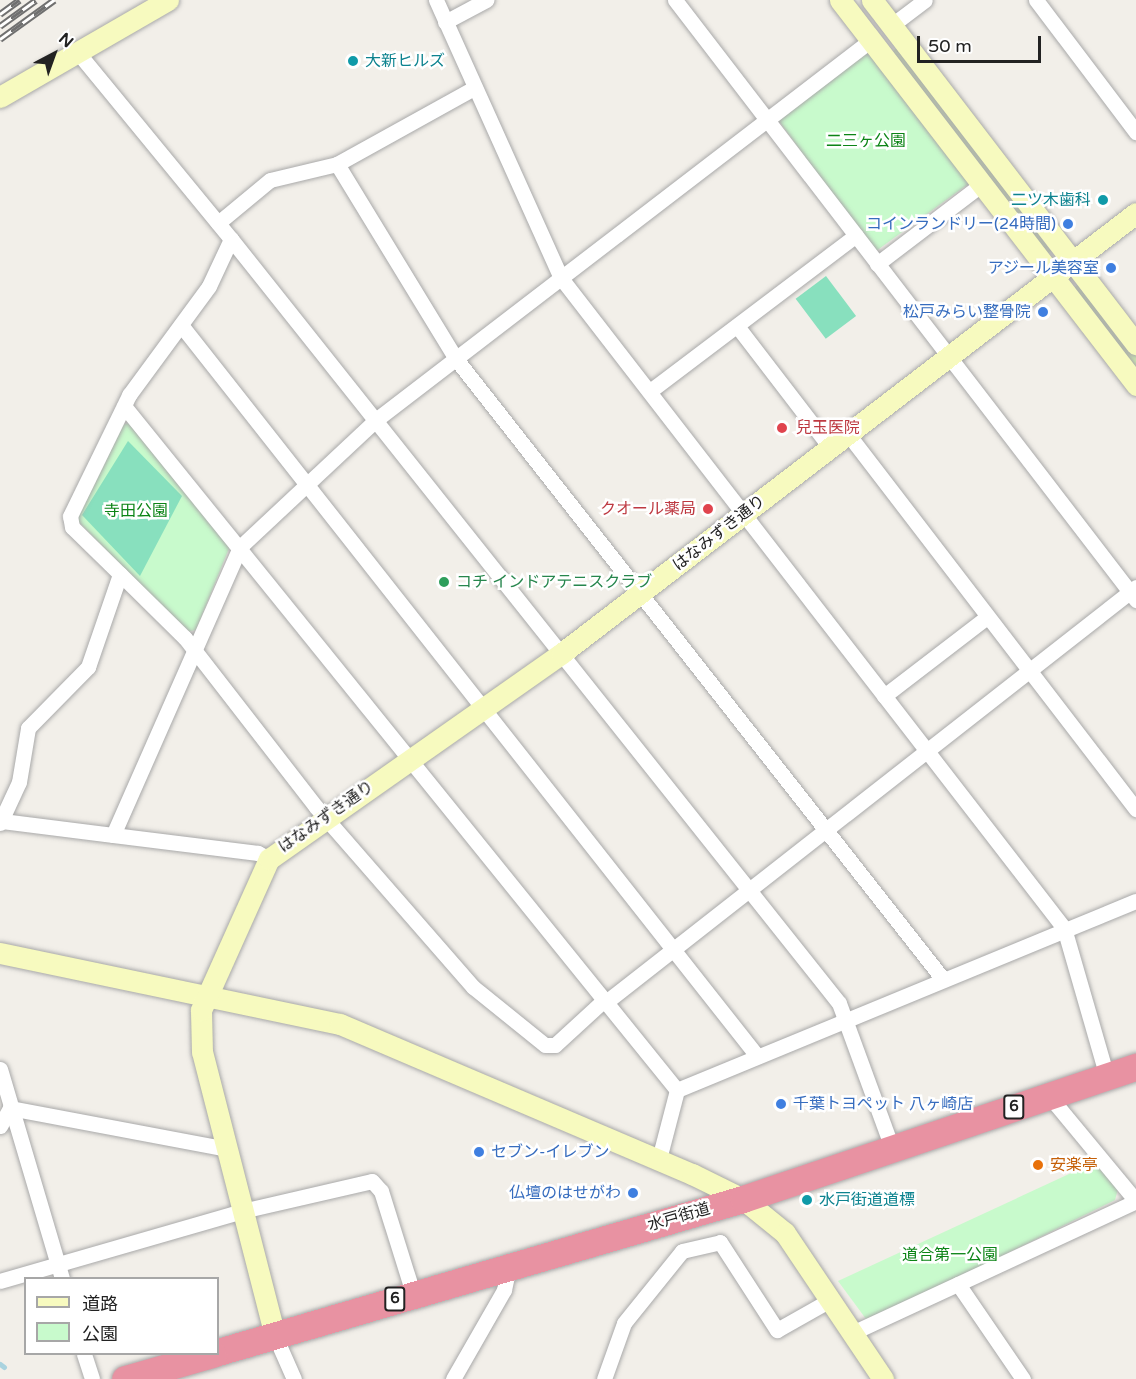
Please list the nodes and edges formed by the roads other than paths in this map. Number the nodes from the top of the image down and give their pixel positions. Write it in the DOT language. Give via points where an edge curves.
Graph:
graph roads {
  1 [pos="168,0"];
  2 [pos="436,0"];
  3 [pos="486,0"];
  4 [pos="675,0"];
  5 [pos="840,0"];
  6 [pos="872,0"];
  7 [pos="926,0"];
  8 [pos="1036,0"];
  9 [pos="445,22"];
  10 [pos="892,25"];
  11 [pos="871,40"];
  12 [pos="78,52"];
  13 [pos="474,88"];
  14 [pos="0,97"];
  15 [pos="768,120"];
  16 [pos="1136,132"];
  17 [pos="337,164"];
  18 [pos="982,184"];
  19 [pos="1136,213"];
  20 [pos="218,223"];
  21 [pos="856,235"];
  22 [pos="231,239"];
  23 [pos="1073,263"];
  24 [pos="877,264"];
  25 [pos="561,278"];
  26 [pos="1054,278"];
  27 [pos="181,325"];
  28 [pos="736,326"];
  29 [pos="1136,344"];
  30 [pos="949,357"];
  31 [pos="456,359"];
  32 [pos="1136,385"];
  33 [pos="650,391"];
  34 [pos="124,406"];
  35 [pos="377,418"];
  36 [pos="848,434"];
  37 [pos="830,447"];
  38 [pos="305,483"];
  39 [pos="745,513"];
  40 [pos="240,547"];
  41 [pos="120,574"];
  42 [pos="1134,593"];
  43 [pos="639,595"];
  44 [pos="987,617"];
  45 [pos="194,652"];
  46 [pos="562,653"];
  47 [pos="1029,670"];
  48 [pos="884,696"];
  49 [pos="483,708"];
  50 [pos="925,749"];
  51 [pos="412,757"];
  52 [pos="1136,810"];
  53 [pos="325,817"];
  54 [pos="1,822"];
  55 [pos="824,828"];
  56 [pos="113,835"];
  57 [pos="269,859"];
  58 [pos="747,889"];
  59 [pos="1136,901"];
  60 [pos="1064,928"];
  61 [pos="672,947"];
  62 [pos="0,953"];
  63 [pos="942,978"];
  64 [pos="209,993"];
  65 [pos="605,1001"];
  66 [pos="846,1021"];
  67 [pos="757,1056"];
  68 [pos="1136,1067"];
  69 [pos="0,1070"];
  70 [pos="1107,1077"];
  71 [pos="677,1090"];
  72 [pos="1049,1096"];
  73 [pos="10,1108"];
  74 [pos="0,1126"];
  75 [pos="892,1148"];
  76 [pos="226,1149"];
  77 [pos="659,1159"];
  78 [pos="742,1199"];
  79 [pos="242,1211"];
  80 [pos="509,1266"];
  81 [pos="60,1271"];
  82 [pos="0,1281"];
  83 [pos="958,1284"];
  84 [pos="413,1293"];
  85 [pos="830,1300"];
  86 [pos="852,1333"];
  87 [pos="274,1336"];
  88 [pos="219,1352"];
  89 [pos="85,1355"];
  90 [pos="206,1355"];
  91 [pos="92,1379"];
  92 [pos="124,1379"];
  93 [pos="294,1379"];
  94 [pos="453,1379"];
  95 [pos="604,1379"];
  96 [pos="883,1379"];
  97 [pos="1023,1379"];
  1 -- 12 [label="street"];
  2 -- 9 [label="street"];
  3 -- 9 [label="street"];
  4 -- 15 [label="street"];
  5 -- 11 [label="street"];
  6 -- 10 [label="street"];
  7 -- 10 [label="street"];
  8 -- 16 [label="street"];
  9 -- 13 [label="street"];
  10 -- 23 [label="street"];
  11 -- 15 [label="street"];
  11 -- 18 [label="street"];
  12 -- 14 [label="street"];
  12 -- 20 [label="street"];
  13 -- 17 [label="street"];
  13 -- 25 [label="street"];
  15 -- 21 [label="street"];
  15 -- 25 [label="street"];
  17 -- 20 [label="street" via="270,180"];
  17 -- 31 [label="street"];
  18 -- 24 [label="street"];
  18 -- 26 [label="street"];
  19 -- 23 [label="street, はなみずき通り"];
  20 -- 22 [label="street"];
  21 -- 24 [label="street"];
  21 -- 28 [label="street"];
  22 -- 27 [label="street" via="208,286"];
  22 -- 35 [label="street"];
  23 -- 26 [label="street, はなみずき通り"];
  23 -- 29 [label="street"];
  24 -- 30 [label="street"];
  25 -- 31 [label="street"];
  25 -- 33 [label="street"];
  26 -- 30 [label="street, はなみずき通り"];
  26 -- 32 [label="street"];
  27 -- 34 [label="street"];
  27 -- 38 [label="street"];
  28 -- 33 [label="street"];
  28 -- 37 [label="street"];
  30 -- 36 [label="street, はなみずき通り"];
  30 -- 42 [label="street"];
  31 -- 35 [label="street"];
  31 -- 43 [label="street"];
  33 -- 39 [label="street"];
  34 -- 40 [label="street"];
  34 -- 41 [label="street" via="69,521"];
  35 -- 38 [label="street"];
  35 -- 46 [label="street"];
  36 -- 37 [label="street, はなみずき通り"];
  36 -- 44 [label="street"];
  37 -- 39 [label="street, はなみずき通り"];
  38 -- 40 [label="street"];
  38 -- 49 [label="street"];
  39 -- 43 [label="street, はなみずき通り"];
  39 -- 48 [label="street"];
  40 -- 45 [label="street"];
  40 -- 51 [label="street"];
  41 -- 45 [label="street"];
  41 -- 54 [label="street" via="107,626 88,667 28,728 19,782"];
  42 -- 47 [label="street"];
  43 -- 46 [label="street, はなみずき通り"];
  43 -- 55 [label="street"];
  44 -- 47 [label="street"];
  44 -- 48 [label="street"];
  45 -- 53 [label="street"];
  45 -- 56 [label="street"];
  46 -- 49 [label="street, はなみずき通り"];
  46 -- 58 [label="street"];
  47 -- 50 [label="street"];
  47 -- 52 [label="street"];
  48 -- 50 [label="street"];
  49 -- 51 [label="street, はなみずき通り"];
  49 -- 61 [label="street"];
  50 -- 55 [label="street"];
  50 -- 60 [label="street"];
  51 -- 53 [label="street, はなみずき通り"];
  51 -- 65 [label="street"];
  53 -- 57 [label="street, はなみずき通り"];
  53 -- 65 [label="street" via="455,970 545,1045 555,1045"];
  54 -- 56 [label="street"];
  55 -- 58 [label="street"];
  55 -- 63 [label="street"];
  56 -- 57 [label="street" via="258,853"];
  57 -- 64 [label="street, はなみずき通り"];
  58 -- 61 [label="street"];
  58 -- 66 [label="street" via="838,1003"];
  59 -- 60 [label="street"];
  60 -- 63 [label="street"];
  60 -- 70 [label="street"];
  61 -- 65 [label="street"];
  61 -- 67 [label="street"];
  62 -- 64 [label="street"];
  63 -- 66 [label="street"];
  64 -- 76 [label="street, はなみずき通り" via="201,1010 202,1052"];
  64 -- 77 [label="street" via="372,1035"];
  65 -- 71 [label="street"];
  66 -- 67 [label="street"];
  66 -- 75 [label="street"];
  67 -- 71 [label="street"];
  68 -- 70 [label="highway, 水戸街道 / 6"];
  69 -- 73 [label="street"];
  70 -- 72 [label="highway, 水戸街道 / 6"];
  71 -- 77 [label="street"];
  72 -- 75 [label="highway, 水戸街道 / 6"];
  72 -- 83 [label="street" via="1136,1201"];
  73 -- 74 [label="street"];
  73 -- 76 [label="street"];
  73 -- 81 [label="street"];
  75 -- 78 [label="highway, 水戸街道 / 6"];
  76 -- 79 [label="street, はなみずき通り"];
  77 -- 78 [label="street"];
  78 -- 80 [label="highway, 水戸街道 / 6"];
  78 -- 85 [label="street" via="785,1233"];
  79 -- 81 [label="street"];
  79 -- 84 [label="street" via="372,1181 381,1191"];
  79 -- 87 [label="street, はなみずき通り"];
  80 -- 84 [label="highway, 水戸街道 / 6"];
  80 -- 94 [label="street" via="504,1290"];
  81 -- 82 [label="street"];
  83 -- 86 [label="street"];
  83 -- 97 [label="street"];
  84 -- 87 [label="highway, 水戸街道 / 6"];
  85 -- 86 [label="street"];
  85 -- 95 [label="street" via="777,1330 720,1242 682,1251 624,1323"];
  86 -- 96 [label="street"];
  87 -- 88 [label="highway, 水戸街道 / 6"];
  87 -- 93 [label="street"];
  89 -- 91 [label="street"];
  90 -- 92 [label="highway"];
}
